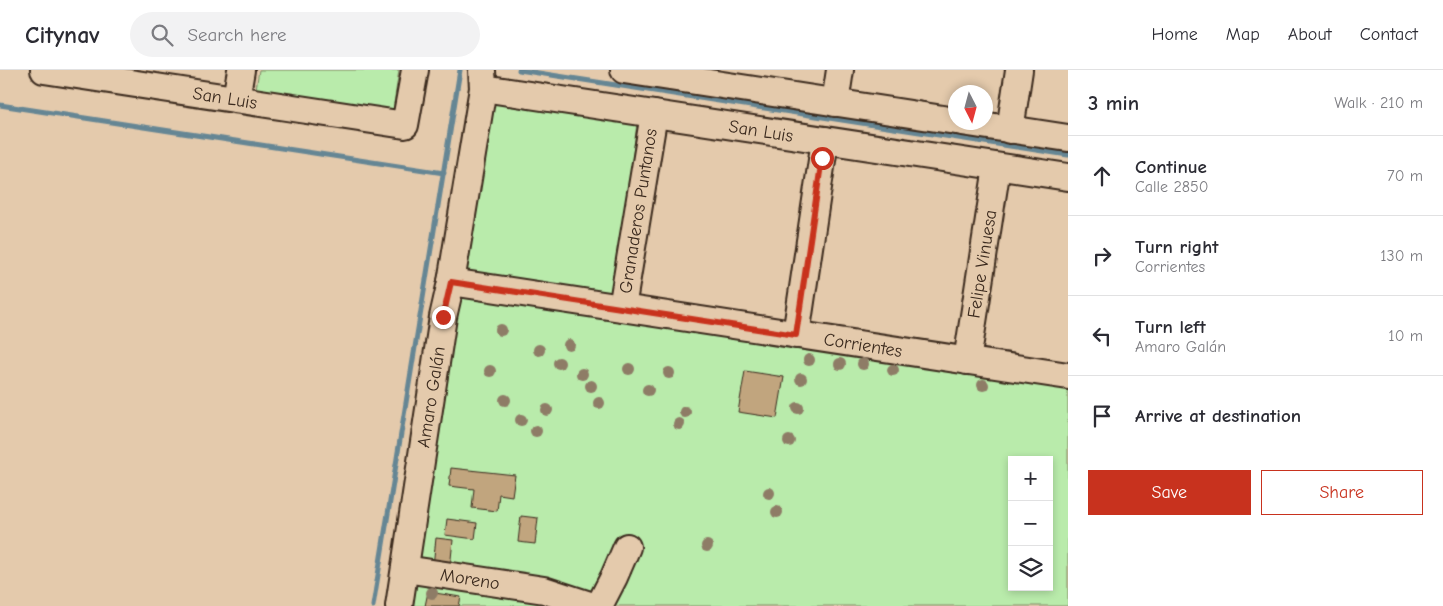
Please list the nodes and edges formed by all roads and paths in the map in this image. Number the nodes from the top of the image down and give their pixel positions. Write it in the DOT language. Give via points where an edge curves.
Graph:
graph roads {
  1 [pos="241,70"];
  2 [pos="415,70"];
  3 [pos="624,70"];
  4 [pos="840,70"];
  5 [pos="1019,70"];
  6 [pos="61,71"];
  7 [pos="660,73"];
  8 [pos="483,79"];
  9 [pos="236,99"];
  10 [pos="835,103"];
  11 [pos="654,114"];
  12 [pos="948,121"];
  13 [pos="993,127"];
  14 [pos="1019,131"];
  15 [pos="1068,138"];
  16 [pos="825,140"];
  17 [pos="1009,169"];
  18 [pos="1068,177"];
  19 [pos="451,282"];
  20 [pos="622,308"];
  21 [pos="796,335"];
  22 [pos="967,361"];
  23 [pos="1068,376"];
  24 [pos="627,547"];
  25 [pos="405,568"];
  26 [pos="399,606"];
  27 [pos="593,606"];
  28 [pos="599,606"];
  1 -- 9 [label="street"];
  2 -- 9 [label="street, San Luis" via="405,125"];
  3 -- 7 [label="street"];
  4 -- 10 [label="street"];
  5 -- 14 [label="street"];
  6 -- 9 [label="street, San Luis"];
  7 -- 10 [label="street"];
  8 -- 11 [label="street, San Luis"];
  8 -- 19 [label="street, Amaro Galán"];
  10 -- 12 [label="street"];
  11 -- 16 [label="street, San Luis"];
  11 -- 20 [label="street, Granaderos Puntanos"];
  13 -- 14 [label="street"];
  14 -- 15 [label="street"];
  14 -- 17 [label="street, Felipe Vinuesa"];
  16 -- 17 [label="street, San Luis"];
  16 -- 21 [label="street"];
  17 -- 18 [label="street, San Luis"];
  17 -- 22 [label="street, Felipe Vinuesa"];
  19 -- 20 [label="street, Corrientes"];
  19 -- 25 [label="street, Amaro Galán"];
  20 -- 21 [label="street, Corrientes"];
  21 -- 22 [label="street, Corrientes"];
  22 -- 23 [label="street, Corrientes"];
  24 -- 28 [label="street"];
  25 -- 26 [label="street, Amaro Galán"];
  25 -- 27 [label="street, Moreno" via="544,590"];
}
